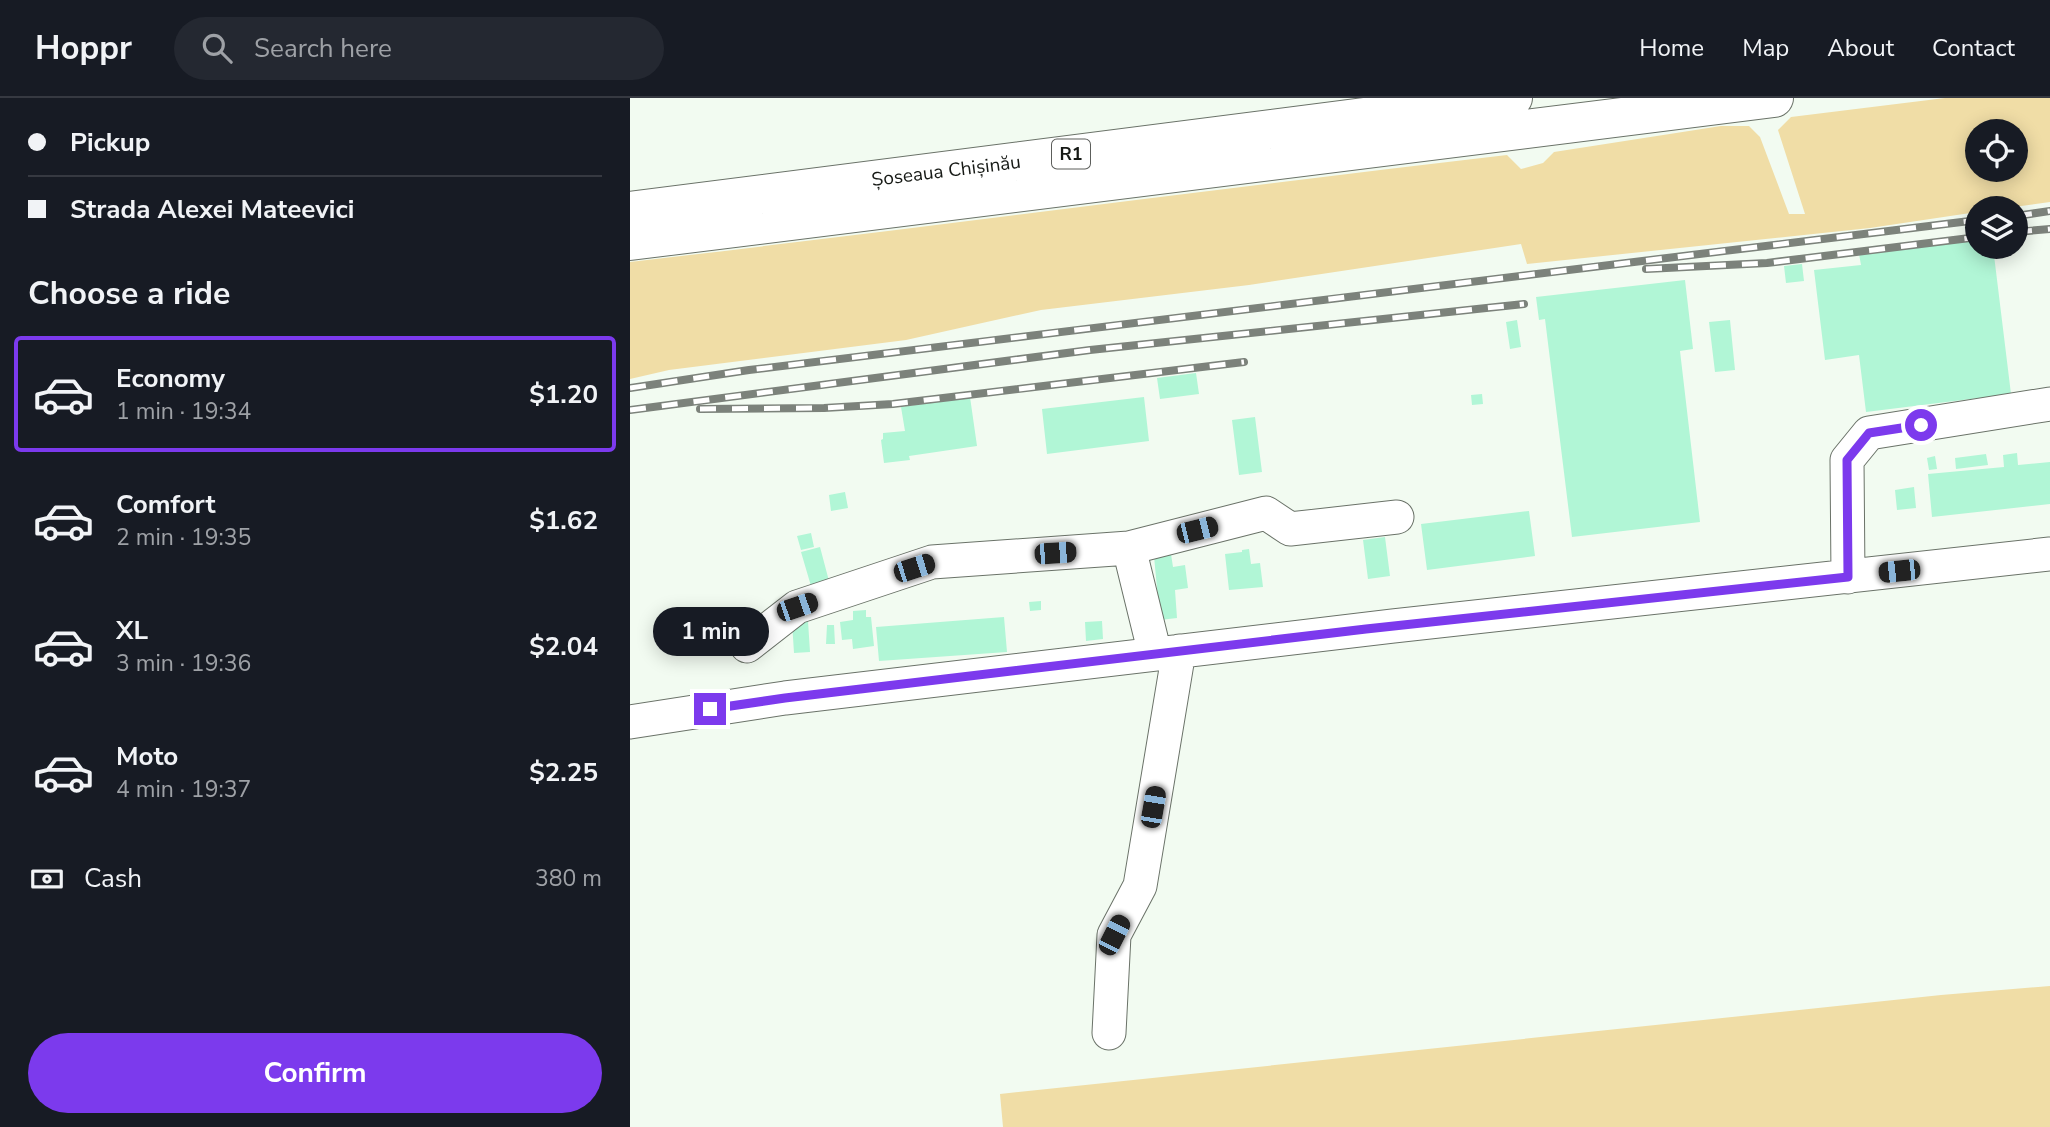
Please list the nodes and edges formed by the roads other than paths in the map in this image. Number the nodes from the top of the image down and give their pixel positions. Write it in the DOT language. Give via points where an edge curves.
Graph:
graph roads {
  1 [pos="1513,98"];
  2 [pos="1774,98"];
  3 [pos="630,211"];
  4 [pos="630,241"];
  5 [pos="2050,404"];
  6 [pos="1397,517"];
  7 [pos="1129,548"];
  8 [pos="2050,554"];
  9 [pos="1848,577"];
  10 [pos="747,646"];
  11 [pos="1167,653"];
  12 [pos="630,722"];
  13 [pos="1109,1033"];
  1 -- 3 [label="highway, Șoseaua Chișinău / R1"];
  2 -- 4 [label="highway"];
  5 -- 9 [label="street" via="1869,433 1847,460"];
  6 -- 7 [label="street" via="1290,528 1266,513"];
  7 -- 10 [label="street" via="932,562 797,607"];
  7 -- 11 [label="street"];
  8 -- 9 [label="street"];
  9 -- 11 [label="street"];
  11 -- 12 [label="street" via="785,698"];
  11 -- 13 [label="street" via="1140,886 1114,935"];
}
